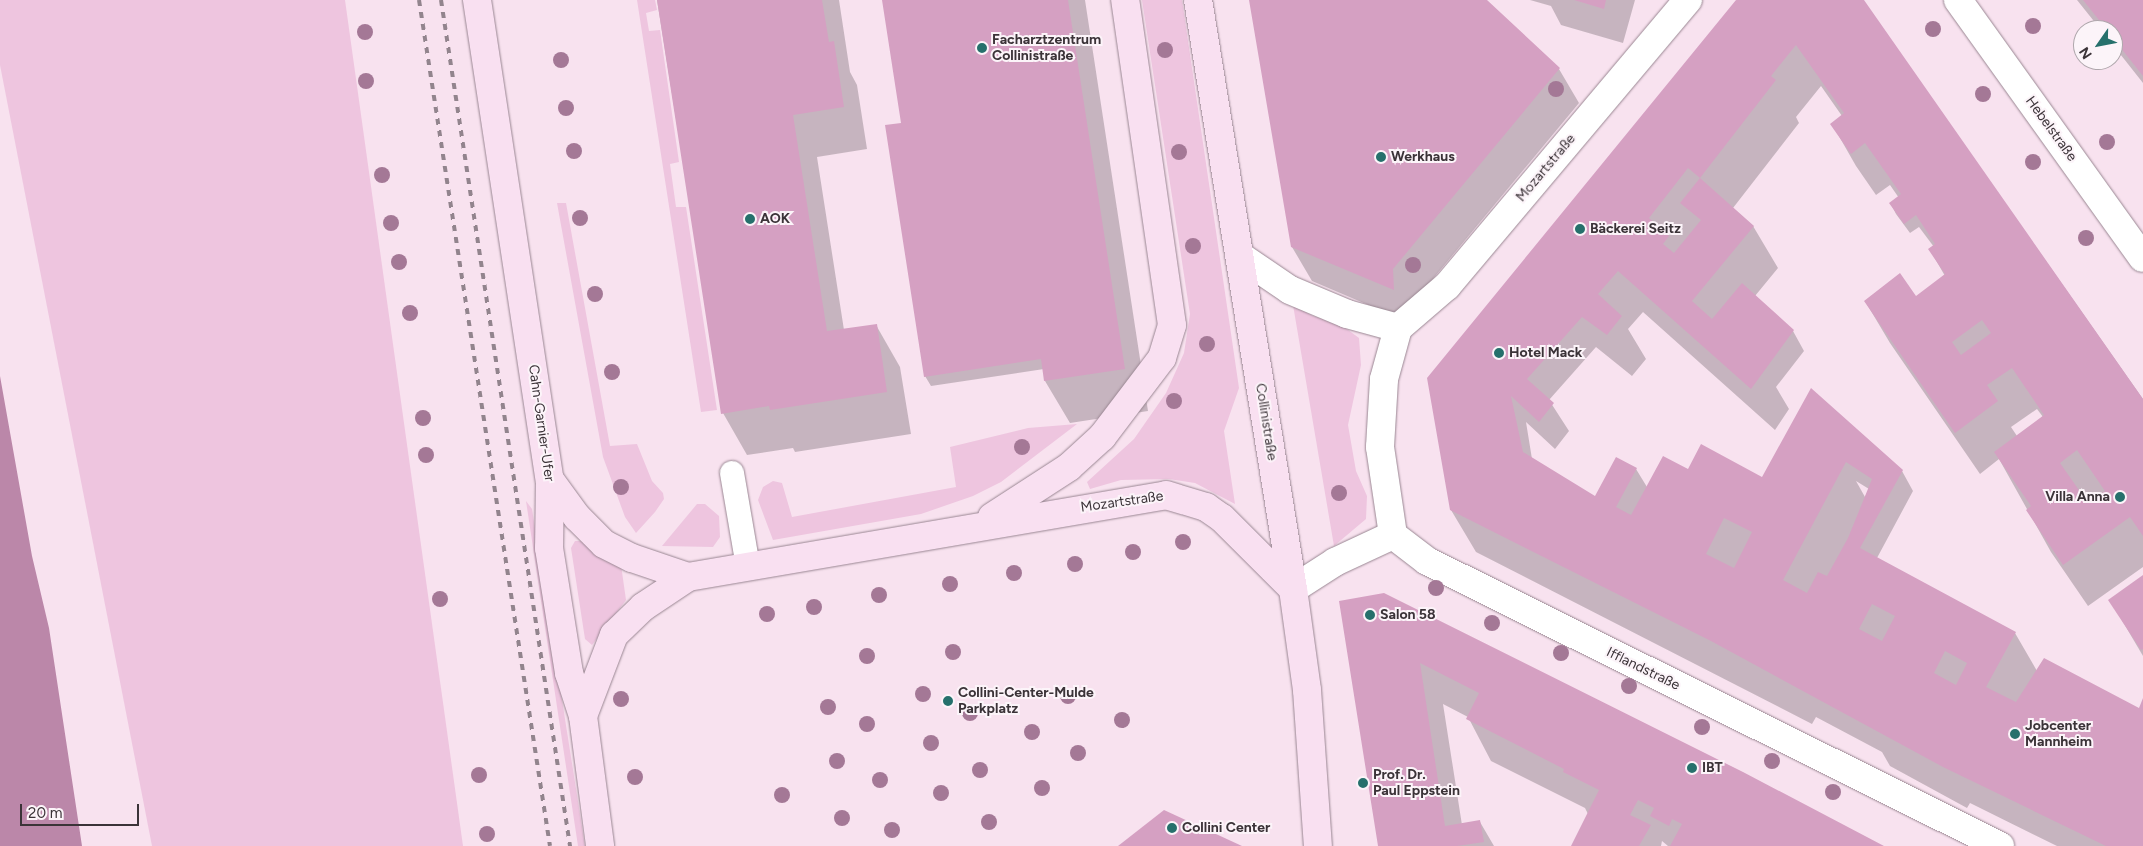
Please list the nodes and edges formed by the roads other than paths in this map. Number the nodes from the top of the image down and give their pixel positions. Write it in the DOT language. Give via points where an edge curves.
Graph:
graph roads {
  1 [pos="477,0"];
  2 [pos="1126,0"];
  3 [pos="1198,0"];
  4 [pos="1688,0"];
  5 [pos="1958,0"];
  6 [pos="1240,256"];
  7 [pos="2143,258"];
  8 [pos="1398,328"];
  9 [pos="732,473"];
  10 [pos="550,480"];
  11 [pos="978,525"];
  12 [pos="1392,535"];
  13 [pos="748,567"];
  14 [pos="688,577"];
  15 [pos="1294,589"];
  16 [pos="583,716"];
  17 [pos="600,846"];
  18 [pos="1318,846"];
  19 [pos="2000,846"];
  1 -- 10 [label="street, Cahn-Garnier-Ufer"];
  2 -- 11 [label="street, Mozartstraße" via="1172,325 1162,358 1102,438 1069,467"];
  3 -- 6 [label="street, Collinistraße"];
  4 -- 8 [label="street, Mozartstraße" via="1447,286"];
  5 -- 7 [label="street, Hebelstraße"];
  6 -- 8 [label="street" via="1290,290 1347,314"];
  6 -- 15 [label="street, Collinistraße"];
  8 -- 12 [label="street" via="1384,379 1380,447"];
  9 -- 13 [label="lane"];
  10 -- 14 [label="street, Mozartstraße" via="581,522 604,544 632,558"];
  10 -- 16 [label="street, Cahn-Garnier-Ufer" via="549,548 569,673"];
  11 -- 13 [label="street, Mozartstraße"];
  11 -- 15 [label="street, Mozartstraße" via="1166,495 1206,507 1222,518"];
  12 -- 15 [label="street" via="1335,562"];
  12 -- 19 [label="street, Ifflandstraße" via="1427,561"];
  13 -- 14 [label="street, Mozartstraße"];
  14 -- 16 [label="street, Mozartstraße" via="642,607 614,635"];
  15 -- 18 [label="street, Collinistraße" via="1307,690"];
  16 -- 17 [label="street, Cahn-Garnier-Ufer"];
}
